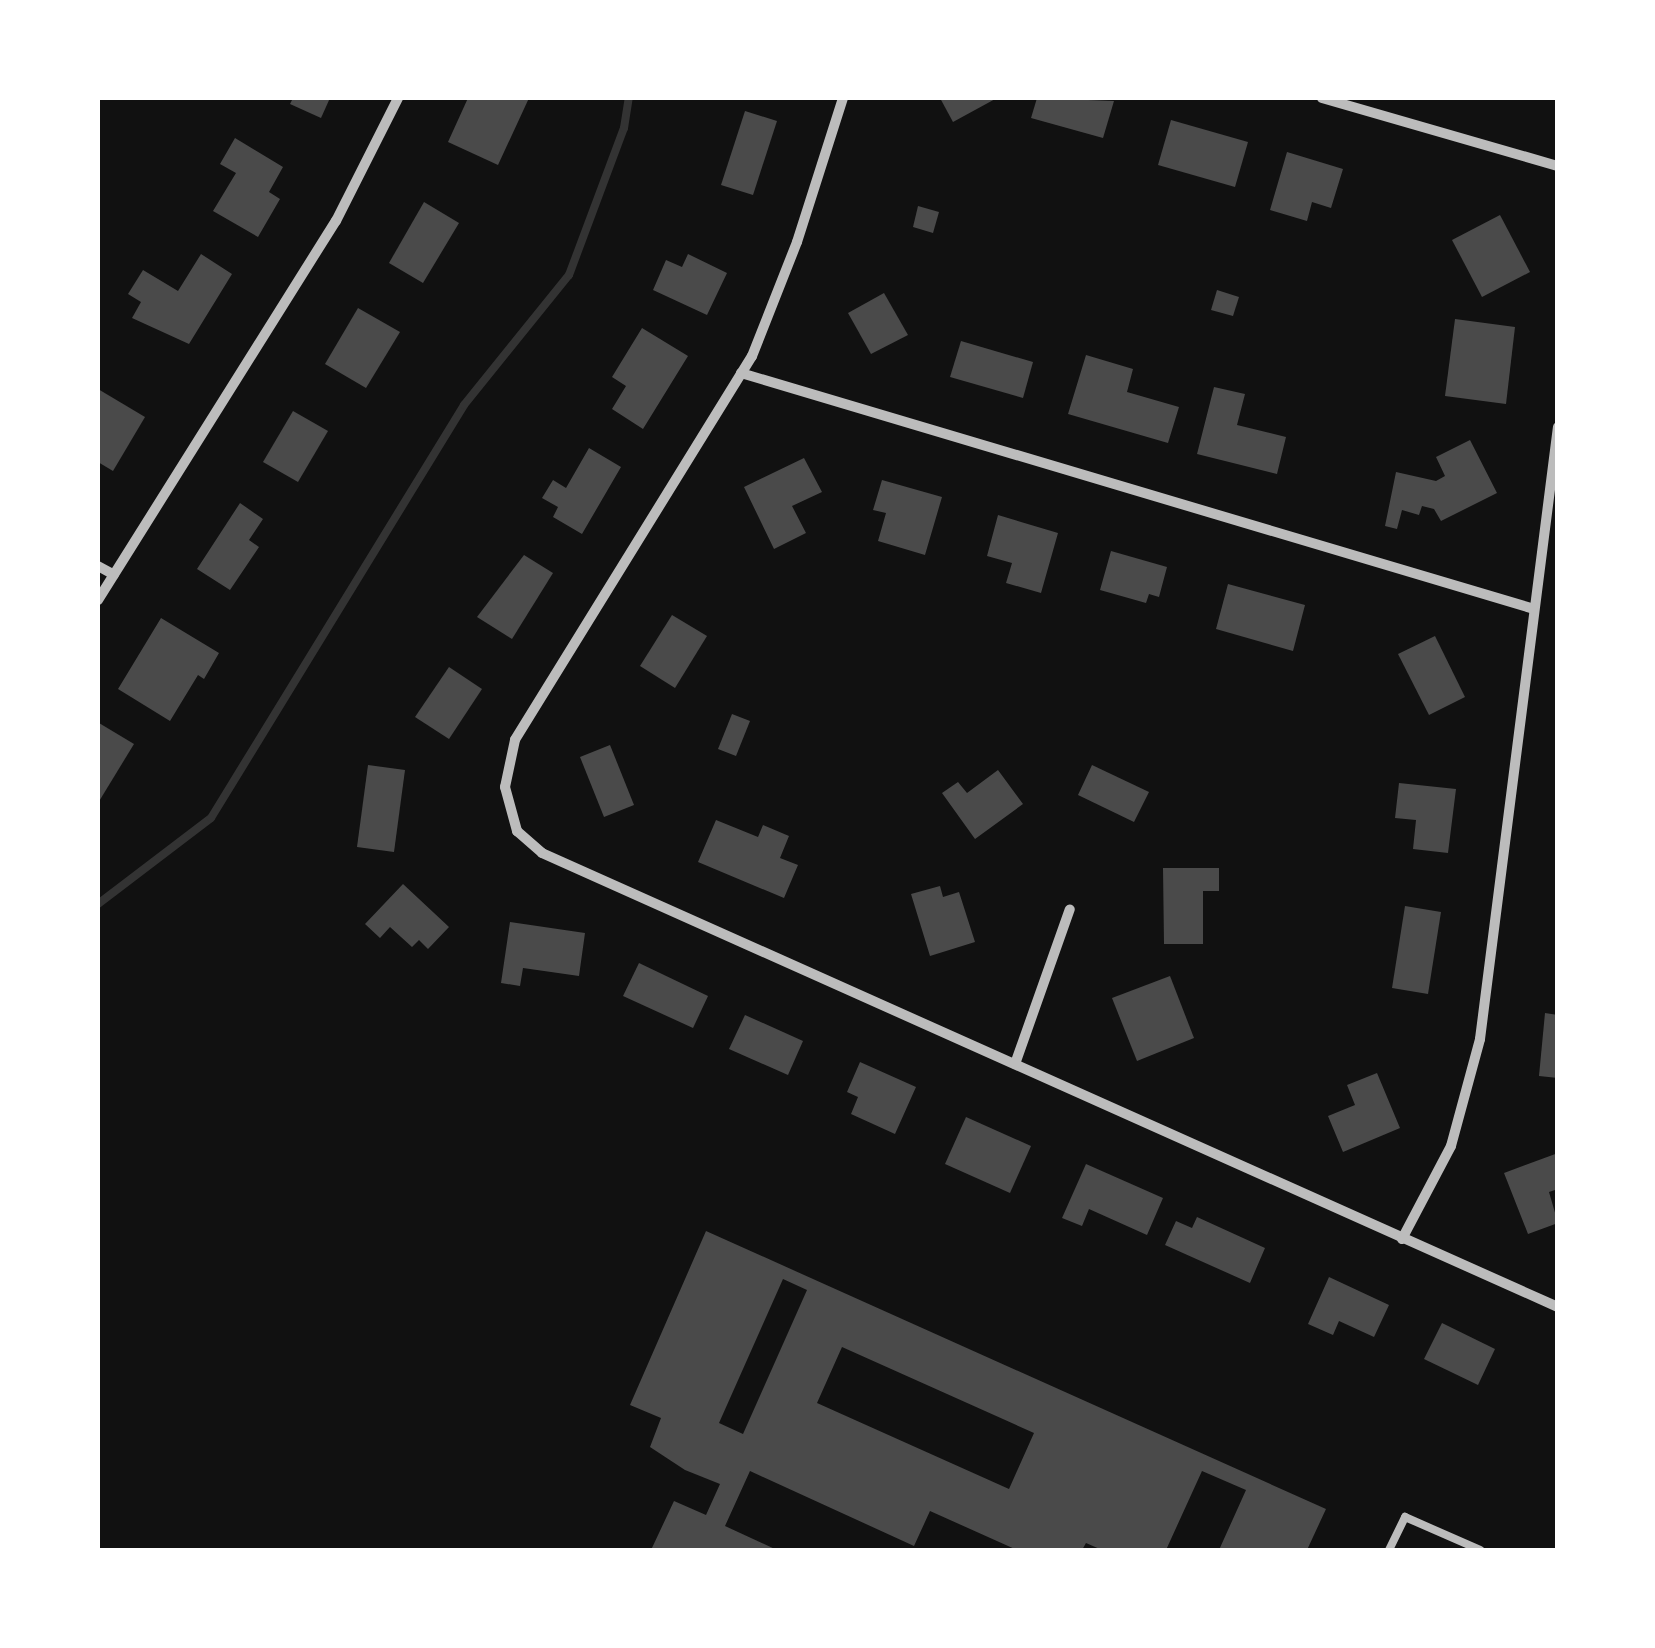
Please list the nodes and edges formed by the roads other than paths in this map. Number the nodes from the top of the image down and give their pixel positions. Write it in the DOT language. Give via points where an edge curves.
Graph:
graph roads {
  1 [pos="398,98"];
  2 [pos="843,98"];
  3 [pos="1322,98"];
  4 [pos="1558,166"];
  5 [pos="742,373"];
  6 [pos="1558,427"];
  7 [pos="98,566"];
  8 [pos="114,575"];
  9 [pos="98,600"];
  10 [pos="1534,609"];
  11 [pos="1070,908"];
  12 [pos="1015,1064"];
  13 [pos="1402,1238"];
  14 [pos="1558,1307"];
  15 [pos="1389,1550"];
  16 [pos="1480,1550"];
  1 -- 8 [label="street" via="336,220"];
  2 -- 5 [label="street" via="798,242"];
  3 -- 4 [label="street"];
  5 -- 10 [label="street"];
  5 -- 12 [label="street" via="515,740 504,787 508,810 526,842 542,853"];
  6 -- 10 [label="street"];
  7 -- 8 [label="street"];
  8 -- 9 [label="street"];
  10 -- 13 [label="street" via="1476,1057 1451,1146"];
  11 -- 12 [label="street"];
  12 -- 13 [label="street"];
  13 -- 14 [label="street"];
  15 -- 16 [label="lane" via="1405,1517"];
}
